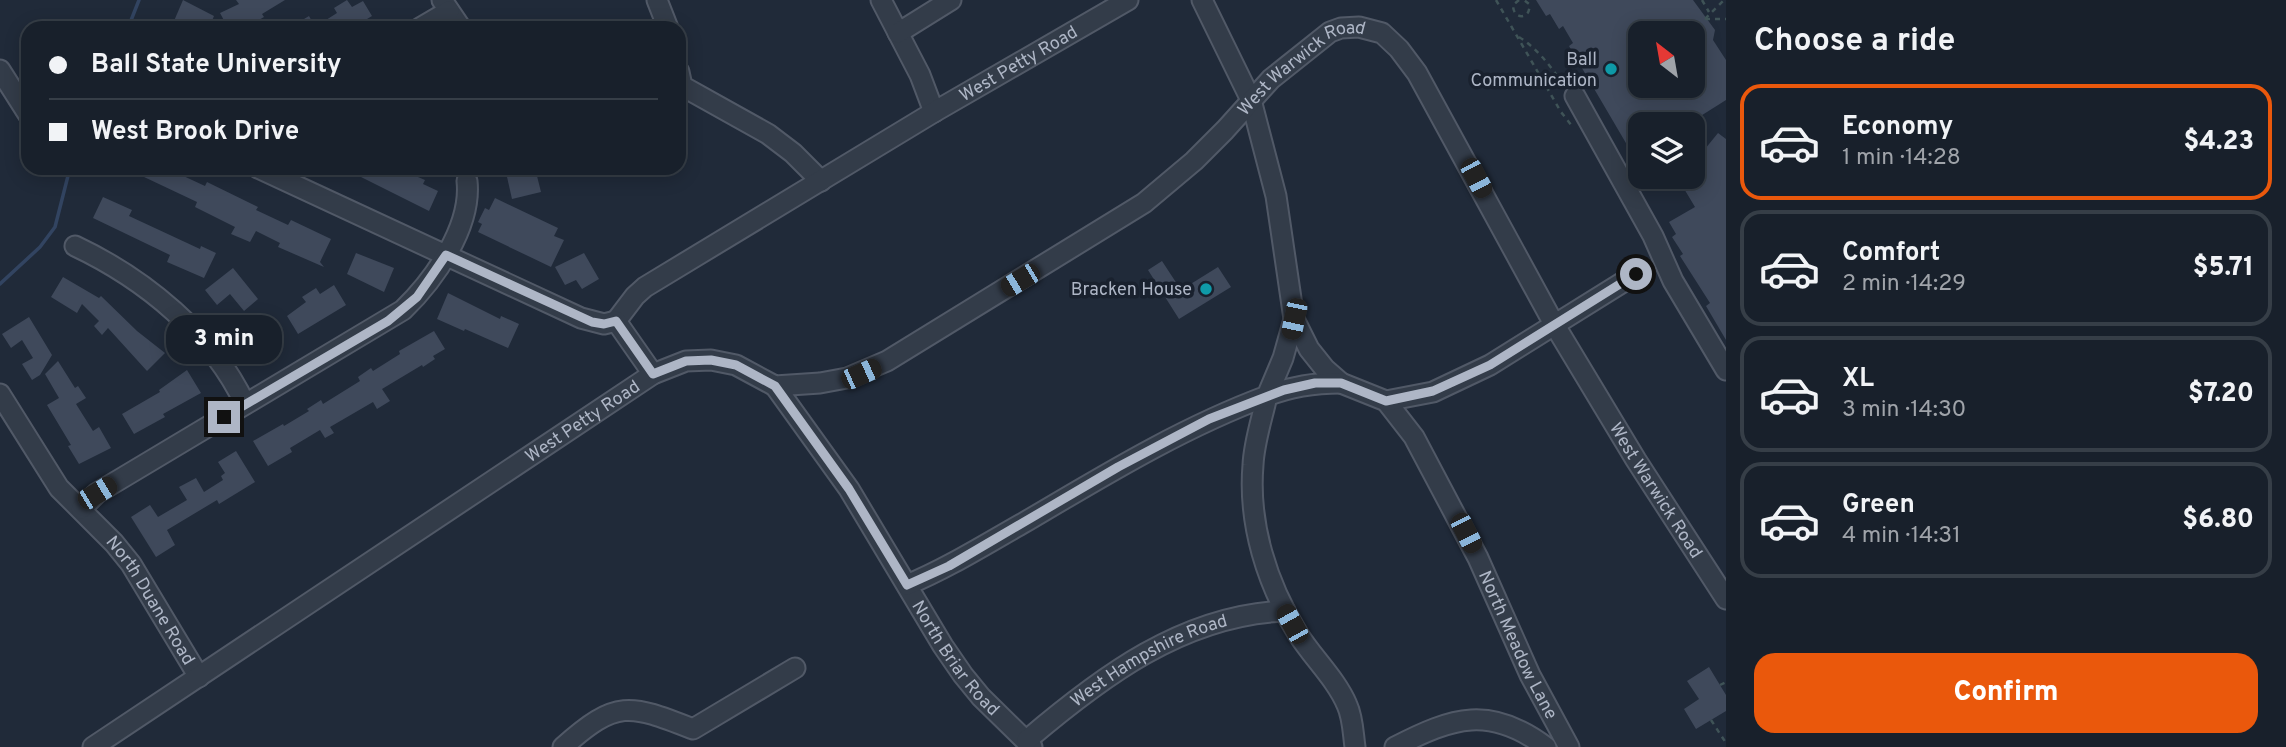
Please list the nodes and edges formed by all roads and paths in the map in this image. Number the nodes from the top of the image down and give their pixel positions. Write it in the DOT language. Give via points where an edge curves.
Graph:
graph roads {
  1 [pos="657,0"];
  2 [pos="881,0"];
  3 [pos="951,0"];
  4 [pos="1128,0"];
  5 [pos="1202,0"];
  6 [pos="1519,0"];
  7 [pos="1524,0"];
  8 [pos="1702,0"];
  9 [pos="1724,0"];
  10 [pos="445,5"];
  11 [pos="1709,12"];
  12 [pos="1514,14"];
  13 [pos="1507,18"];
  14 [pos="1726,19"];
  15 [pos="428,21"];
  16 [pos="456,21"];
  17 [pos="665,21"];
  18 [pos="898,33"];
  19 [pos="1518,36"];
  20 [pos="2,79"];
  21 [pos="686,86"];
  22 [pos="1551,94"];
  23 [pos="1575,96"];
  24 [pos="1251,100"];
  25 [pos="21,105"];
  26 [pos="934,112"];
  27 [pos="275,175"];
  28 [pos="467,181"];
  29 [pos="821,181"];
  30 [pos="75,246"];
  31 [pos="446,255"];
  32 [pos="1636,274"];
  33 [pos="1294,319"];
  34 [pos="616,321"];
  35 [pos="1554,324"];
  36 [pos="1726,370"];
  37 [pos="653,374"];
  38 [pos="1341,383"];
  39 [pos="775,386"];
  40 [pos="0,394"];
  41 [pos="1267,396"];
  42 [pos="1386,401"];
  43 [pos="245,404"];
  44 [pos="81,509"];
  45 [pos="907,585"];
  46 [pos="1726,599"];
  47 [pos="1285,611"];
  48 [pos="795,668"];
  49 [pos="199,677"];
  50 [pos="1726,682"];
  51 [pos="1720,685"];
  52 [pos="1712,720"];
  53 [pos="695,738"];
  54 [pos="1726,743"];
  55 [pos="1029,744"];
  56 [pos="93,747"];
  57 [pos="563,747"];
  58 [pos="1356,747"];
  59 [pos="1395,747"];
  60 [pos="1546,747"];
  61 [pos="1569,747"];
  1 -- 17 [label="street"];
  2 -- 18 [label="street"];
  3 -- 18 [label="street"];
  4 -- 26 [label="street, West Petty Road"];
  5 -- 24 [label="street, North Meadow Lane"];
  6 -- 12 [label="path" via="1513,5"];
  7 -- 12 [label="path" via="1529,12 1522,17"];
  8 -- 11 [label="path"];
  9 -- 11 [label="path"];
  10 -- 15 [label="street"];
  10 -- 16 [label="street"];
  11 -- 14 [label="path" via="1705,19"];
  12 -- 13 [label="path"];
  18 -- 26 [label="street"];
  19 -- 22 [label="path" via="1546,61 1565,87"];
  20 -- 25 [label="street"];
  21 -- 29 [label="street" via="768,134"];
  23 -- 36 [label="street"];
  24 -- 33 [label="street, North Meadow Lane" via="1276,196"];
  24 -- 35 [label="street, West Warwick Road" via="1330,32 1359,27 1382,33 1399,49 1437,104"];
  24 -- 39 [label="street, West Warwick Road" via="1194,161 1144,203 887,361 847,378"];
  26 -- 29 [label="street, West Petty Road"];
  27 -- 31 [label="street"];
  28 -- 31 [label="street" via="464,214"];
  29 -- 34 [label="street, West Petty Road" via="645,287"];
  30 -- 43 [label="street" via="113,266 174,311 222,364"];
  31 -- 34 [label="street" via="592,322"];
  31 -- 43 [label="street" via="426,286 395,316"];
  32 -- 35 [label="street"];
  33 -- 38 [label="street, North Meadow Lane" via="1316,360"];
  33 -- 41 [label="street"];
  34 -- 37 [label="street, West Petty Road"];
  35 -- 42 [label="street" via="1454,383"];
  35 -- 46 [label="street, West Warwick Road"];
  37 -- 39 [label="street" via="686,361 711,360 736,365"];
  37 -- 49 [label="street, West Petty Road"];
  38 -- 41 [label="street" via="1300,385"];
  38 -- 42 [label="street, North Meadow Lane"];
  39 -- 45 [label="street, North Briar Road" via="849,489"];
  40 -- 44 [label="street, North Duane Road" via="51,476"];
  41 -- 45 [label="street" via="1209,419 949,566"];
  41 -- 47 [label="street" via="1254,449 1252,501 1263,555"];
  42 -- 61 [label="street, North Meadow Lane" via="1415,437 1453,508 1530,675"];
  43 -- 44 [label="street" via="97,493"];
  44 -- 49 [label="street, North Duane Road" via="131,564"];
  45 -- 55 [label="street, North Briar Road" via="963,675"];
  47 -- 55 [label="street, West Hampshire Road" via="1209,625 1168,641 1078,698"];
  47 -- 58 [label="street" via="1348,706"];
  48 -- 53 [label="street"];
  49 -- 56 [label="street, West Petty Road"];
  50 -- 51 [label="path"];
  52 -- 54 [label="path"];
  53 -- 57 [label="street" via="648,712 621,709 593,722"];
  59 -- 60 [label="street" via="1435,728 1480,718 1508,724"];
}
